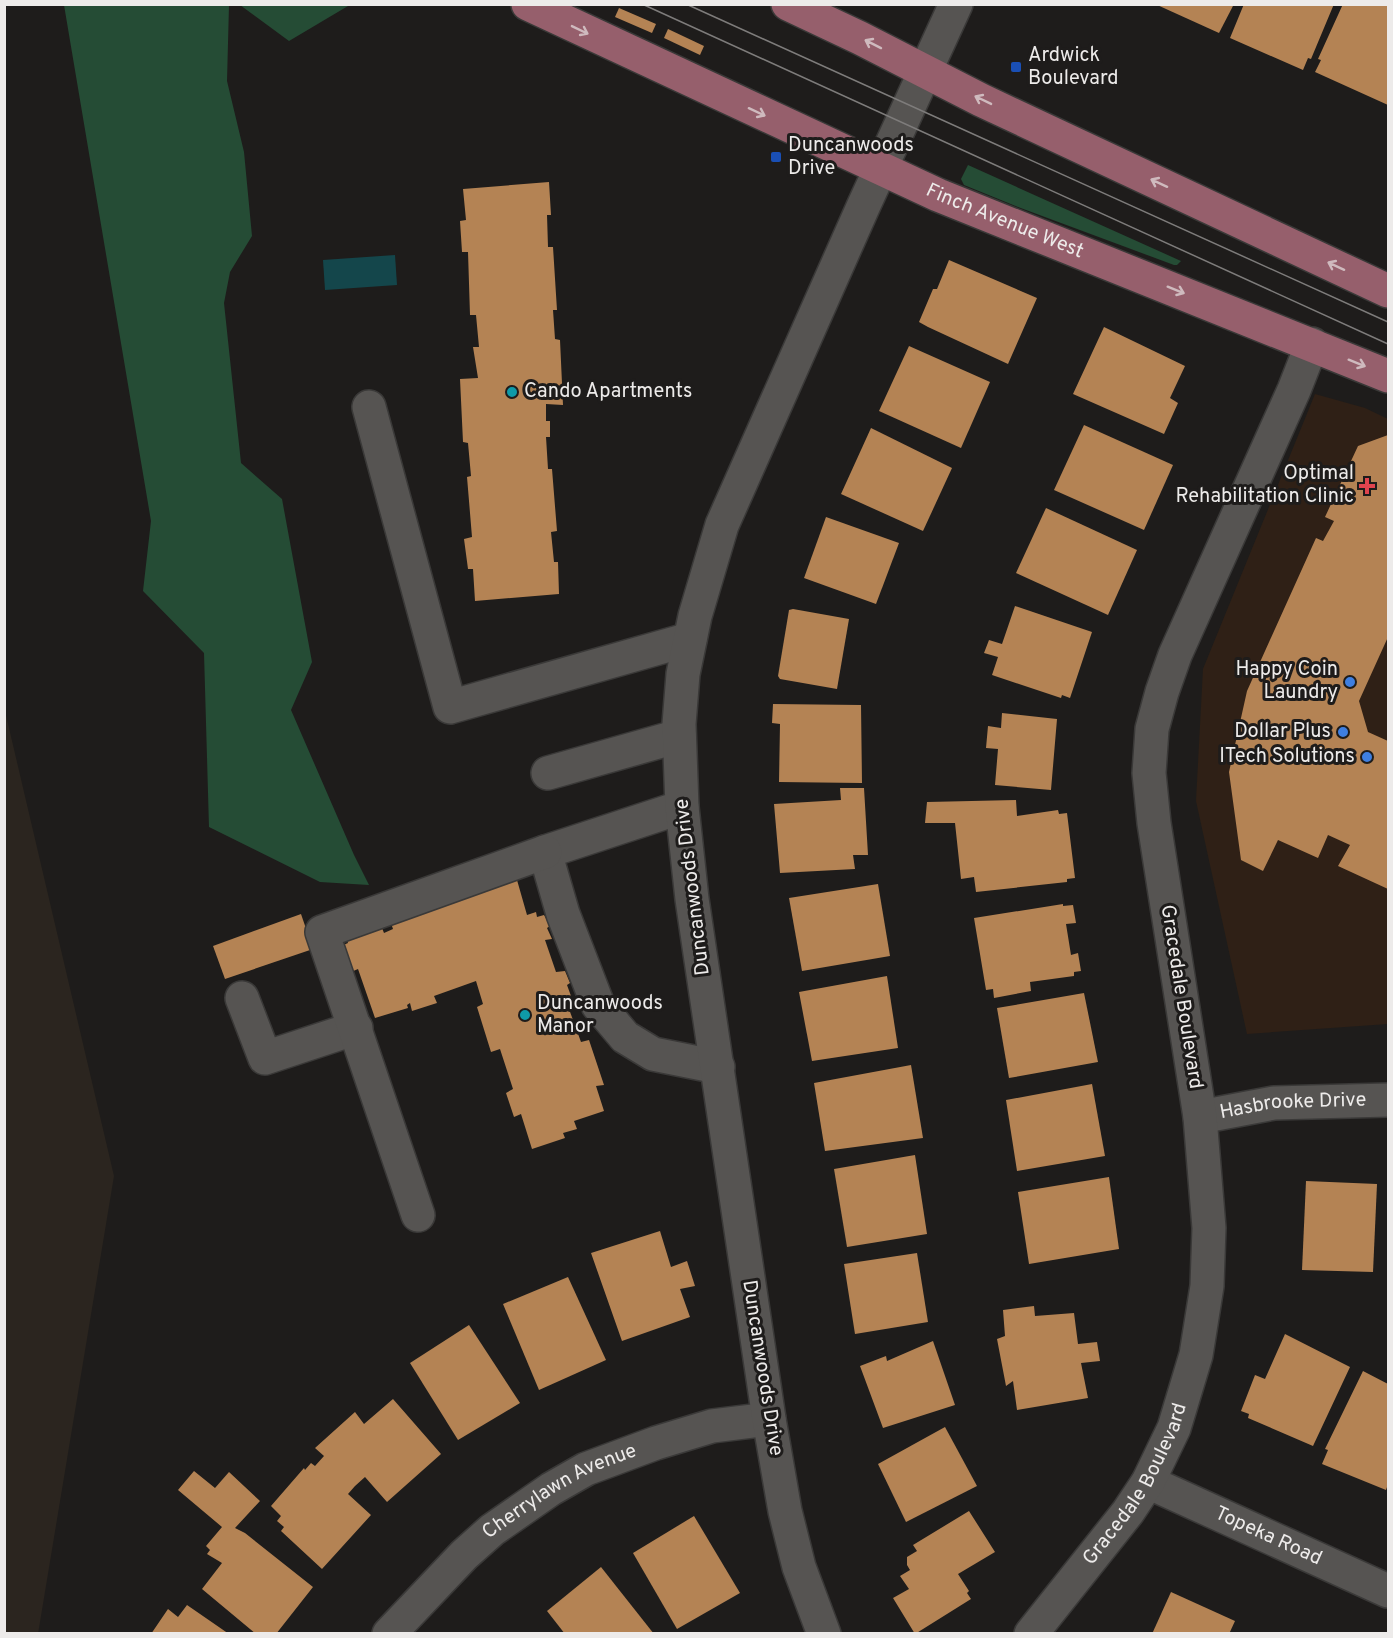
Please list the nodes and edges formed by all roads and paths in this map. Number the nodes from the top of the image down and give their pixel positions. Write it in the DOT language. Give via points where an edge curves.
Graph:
graph roads {
  1 [pos="528,4"];
  2 [pos="788,4"];
  3 [pos="956,4"];
  4 [pos="926,71"];
  5 [pos="882,168"];
  6 [pos="1389,291"];
  7 [pos="1311,344"];
  8 [pos="1389,376"];
  9 [pos="369,407"];
  10 [pos="690,639"];
  11 [pos="680,736"];
  12 [pos="548,772"];
  13 [pos="682,807"];
  14 [pos="545,852"];
  15 [pos="242,998"];
  16 [pos="356,1028"];
  17 [pos="718,1067"];
  18 [pos="1389,1100"];
  19 [pos="1200,1117"];
  20 [pos="418,1215"];
  21 [pos="769,1419"];
  22 [pos="1148,1482"];
  23 [pos="1389,1591"];
  24 [pos="389,1634"];
  25 [pos="824,1634"];
  26 [pos="1031,1634"];
  1 -- 5 [label="main road, Finch Avenue West, one-way"];
  4 -- 2 [label="main road, one-way"];
  3 -- 4 [label="street"];
  4 -- 5 [label="street"];
  6 -- 4 [label="main road, one-way"];
  5 -- 7 [label="main road, Finch Avenue West, one-way" via="938,195"];
  5 -- 10 [label="street, Duncanwoods Drive" via="722,525"];
  7 -- 8 [label="main road, Finch Avenue West, one-way"];
  7 -- 19 [label="street, Gracedale Boulevard" via="1175,655 1152,729 1149,773 1154,823"];
  9 -- 10 [label="street" via="450,707"];
  10 -- 11 [label="street, Duncanwoods Drive" via="683,674"];
  11 -- 12 [label="street"];
  11 -- 13 [label="street, Duncanwoods Drive"];
  13 -- 14 [label="street"];
  13 -- 17 [label="street, Duncanwoods Drive"];
  14 -- 16 [label="street" via="322,932"];
  14 -- 17 [label="street" via="563,914 598,1005 625,1037 653,1054"];
  15 -- 16 [label="street" via="265,1058"];
  16 -- 20 [label="street"];
  17 -- 21 [label="street, Duncanwoods Drive"];
  18 -- 19 [label="street, Hasbrooke Drive" via="1274,1103"];
  19 -- 22 [label="street, Gracedale Boulevard" via="1209,1228 1207,1286 1196,1355 1174,1428"];
  21 -- 24 [label="street, Cherrylawn Avenue" via="712,1426 656,1443 586,1470 551,1489 464,1555"];
  21 -- 25 [label="street, Duncanwoods Drive" via="799,1567"];
  22 -- 23 [label="street, Topeka Road"];
  22 -- 26 [label="street, Gracedale Boulevard"];
}
